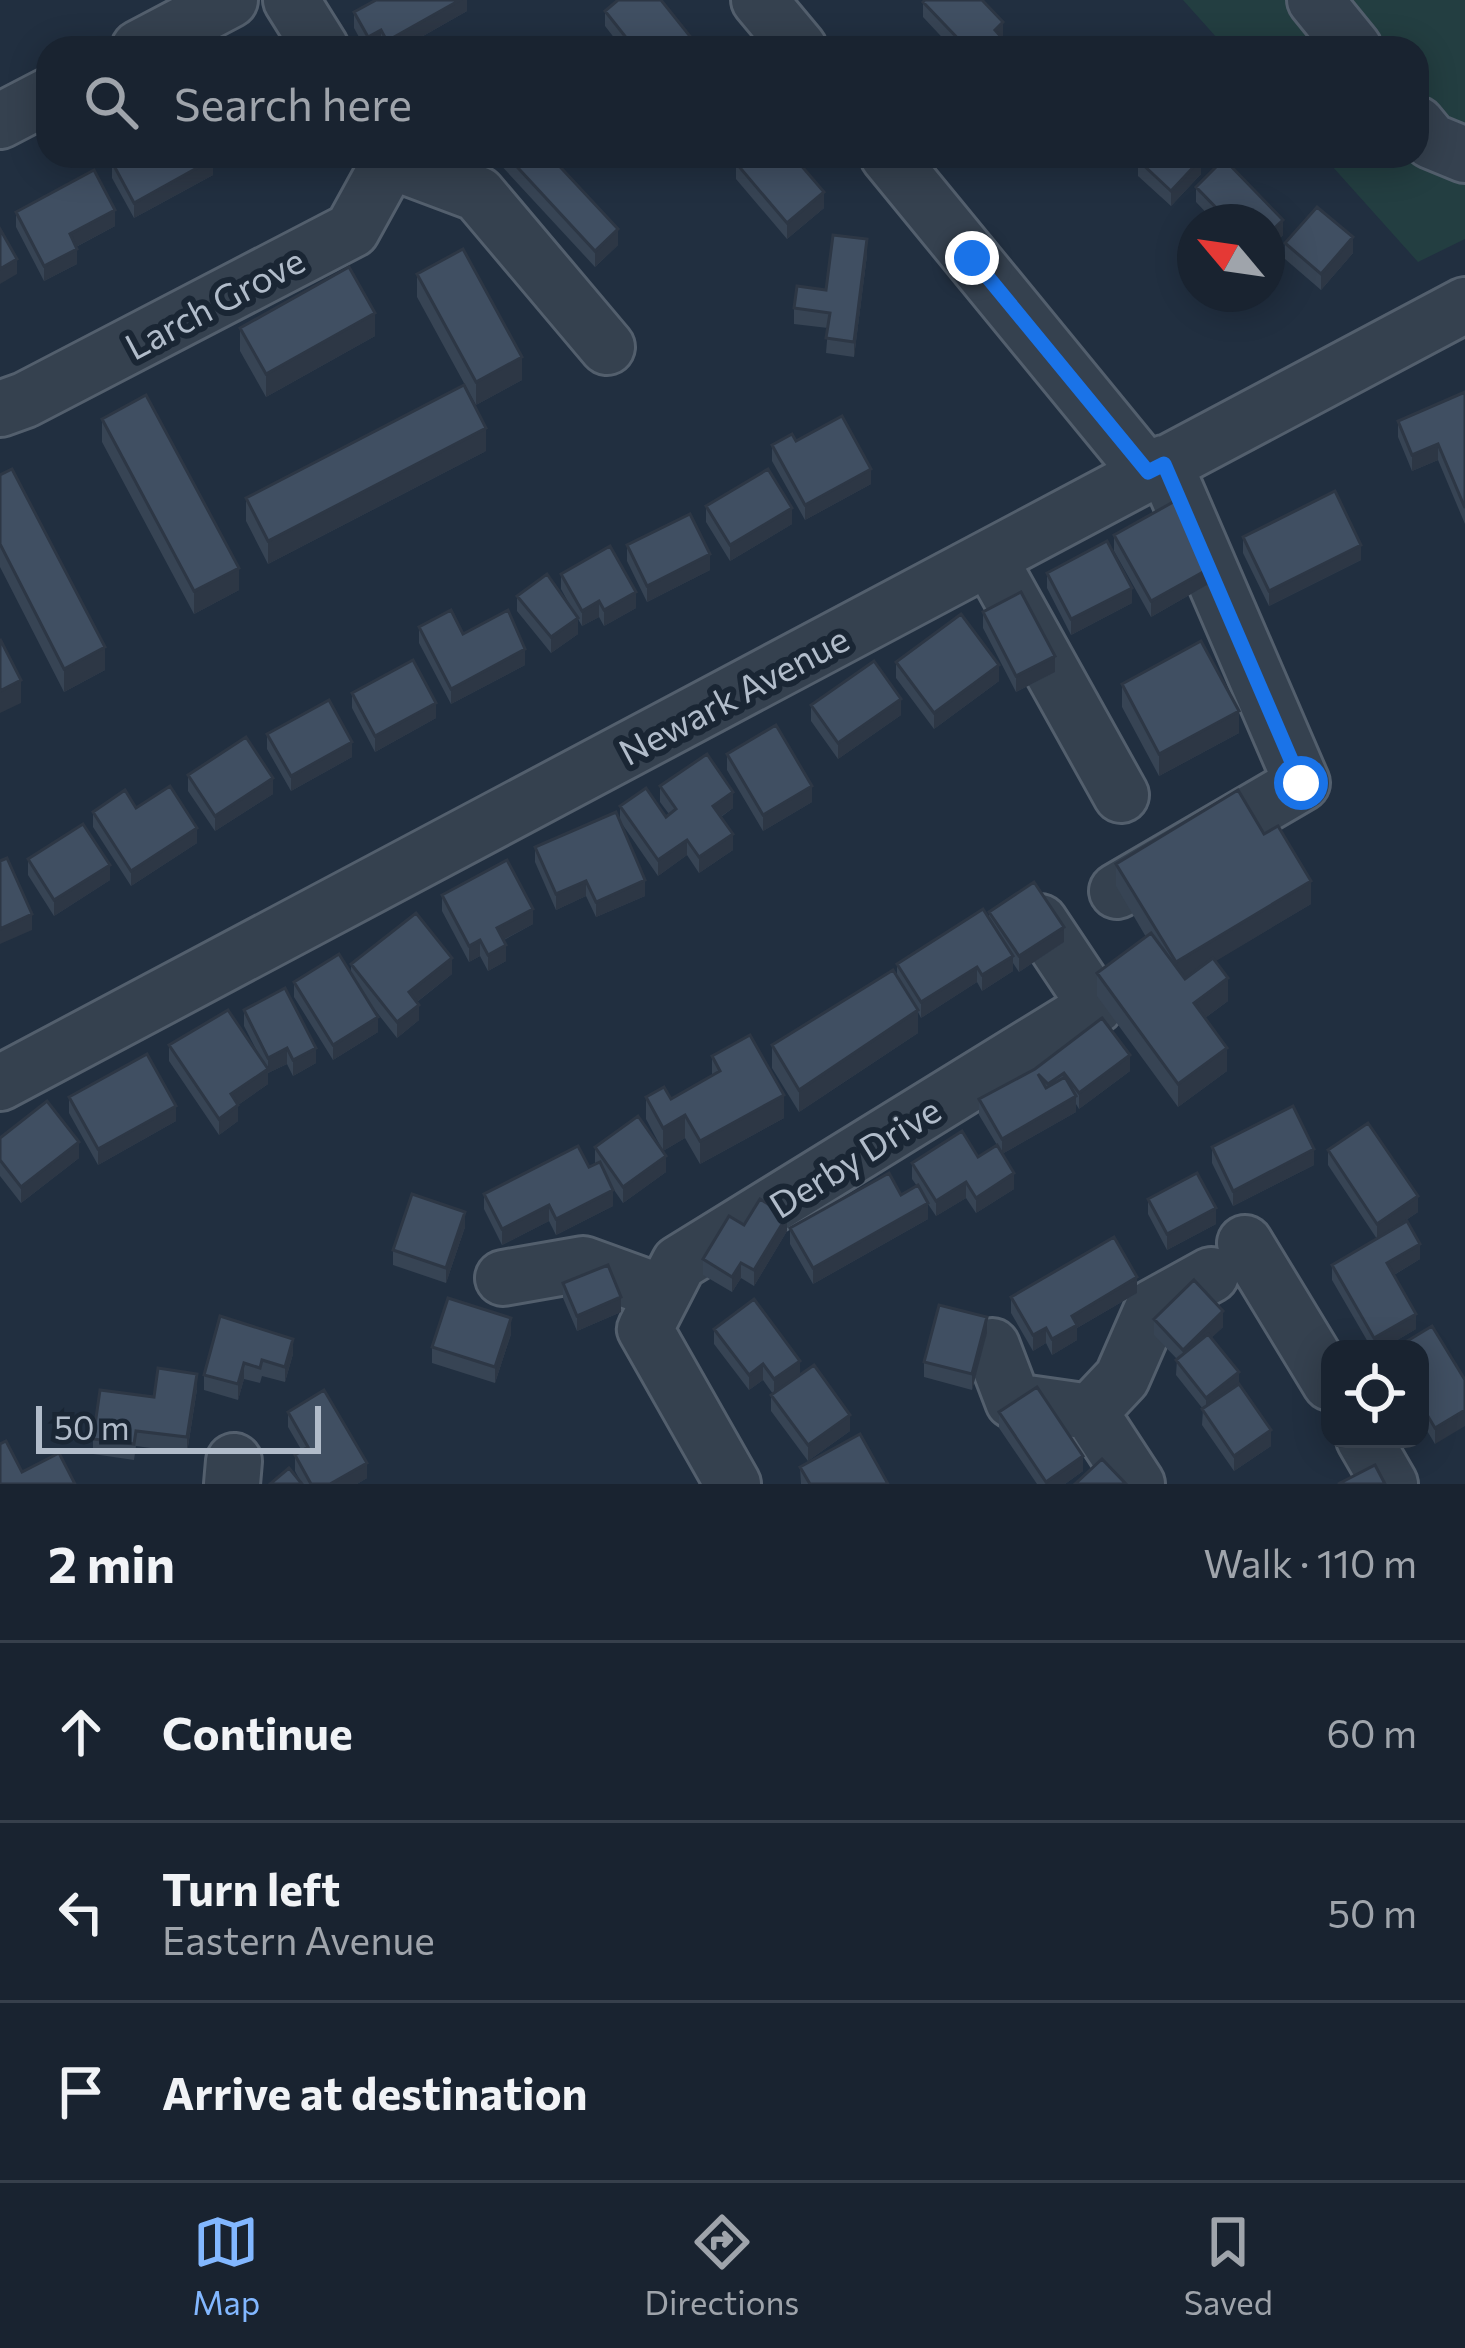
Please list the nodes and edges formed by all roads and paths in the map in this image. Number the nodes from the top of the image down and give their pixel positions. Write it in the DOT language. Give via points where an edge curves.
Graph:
graph roads {
  1 [pos="230,0"];
  2 [pos="291,0"];
  3 [pos="759,0"];
  4 [pos="1315,0"];
  5 [pos="162,36"];
  6 [pos="314,36"];
  7 [pos="789,36"];
  8 [pos="1344,36"];
  9 [pos="36,102"];
  10 [pos="0,121"];
  11 [pos="1429,139"];
  12 [pos="1465,155"];
  13 [pos="383,168"];
  14 [pos="411,168"];
  15 [pos="898,168"];
  16 [pos="1465,305"];
  17 [pos="607,347"];
  18 [pos="0,410"];
  19 [pos="1156,468"];
  20 [pos="989,558"];
  21 [pos="1121,795"];
  22 [pos="1117,891"];
  23 [pos="1040,922"];
  24 [pos="0,1083"];
  25 [pos="503,1277"];
  26 [pos="663,1293"];
  27 [pos="992,1346"];
  28 [pos="1321,1372"];
  29 [pos="1090,1412"];
  30 [pos="1369,1448"];
  31 [pos="733,1484"];
  32 [pos="1137,1484"];
  33 [pos="1390,1484"];
  1 -- 5 [label="street"];
  2 -- 6 [label="street"];
  3 -- 7 [label="street"];
  4 -- 8 [label="street"];
  9 -- 10 [label="street"];
  11 -- 12 [label="street"];
  13 -- 18 [label="street, Larch Grove" via="352,230"];
  14 -- 17 [label="street" via="478,194"];
  15 -- 19 [label="street"];
  16 -- 19 [label="street, Newark Avenue"];
  19 -- 20 [label="street, Newark Avenue"];
  19 -- 22 [label="street" via="1301,783"];
  20 -- 21 [label="street" via="1102,733"];
  20 -- 24 [label="street, Newark Avenue"];
  23 -- 26 [label="street, Derby Drive" via="1096,1006 679,1263"];
  25 -- 26 [label="street" via="584,1264"];
  26 -- 31 [label="street" via="645,1329"];
  27 -- 29 [label="street" via="1013,1401"];
  28 -- 29 [label="street" via="1228,1259 1153,1306 1122,1378"];
  29 -- 32 [label="street"];
  30 -- 33 [label="street"];
}
